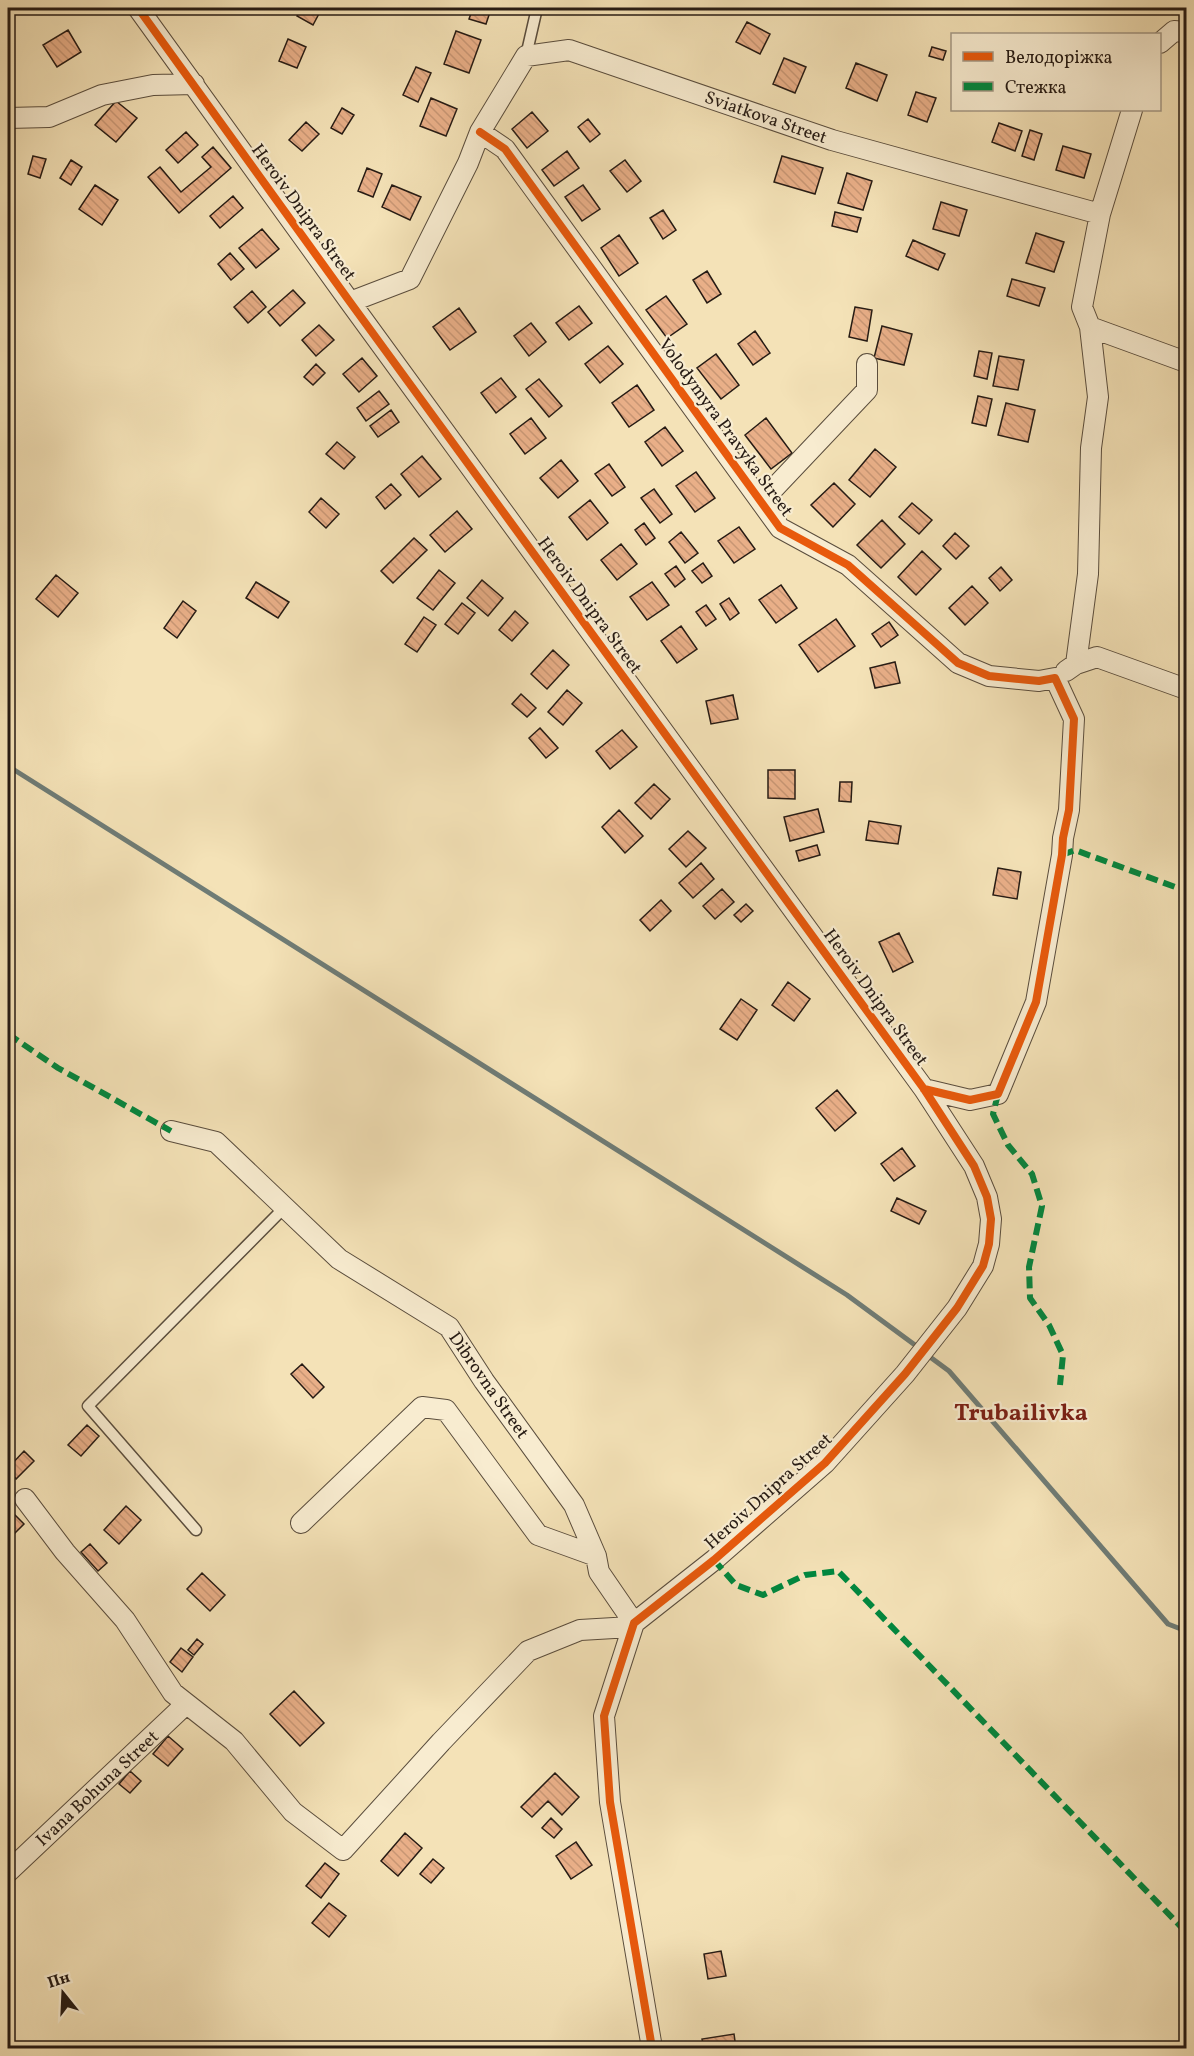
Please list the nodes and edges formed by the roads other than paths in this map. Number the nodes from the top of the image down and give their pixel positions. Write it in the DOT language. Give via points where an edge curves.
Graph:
graph roads {
  1 [pos="138,8"];
  2 [pos="537,8"];
  3 [pos="1186,33"];
  4 [pos="1161,42"];
  5 [pos="526,57"];
  6 [pos="194,84"];
  7 [pos="1132,111"];
  8 [pos="8,118"];
  9 [pos="480,132"];
  10 [pos="1100,214"];
  11 [pos="350,302"];
  12 [pos="1090,327"];
  13 [pos="1186,362"];
  14 [pos="867,364"];
  15 [pos="761,502"];
  16 [pos="1076,664"];
  17 [pos="1047,680"];
  18 [pos="1186,689"];
  19 [pos="924,1089"];
  20 [pos="171,1131"];
  21 [pos="284,1208"];
  22 [pos="25,1499"];
  23 [pos="301,1523"];
  24 [pos="196,1530"];
  25 [pos="596,1556"];
  26 [pos="632,1625"];
  27 [pos="186,1704"];
  28 [pos="8,1872"];
  29 [pos="652,2049"];
  1 -- 6 [label="street, Heroiv Dnipra Street"];
  2 -- 5 [label="lane"];
  3 -- 4 [label="street" via="1174,32"];
  5 -- 9 [label="street"];
  5 -- 10 [label="street, Sviatkova Street" via="569,50 831,140"];
  6 -- 8 [label="street" via="153,85 102,95 49,117"];
  6 -- 11 [label="street, Heroiv Dnipra Street"];
  7 -- 10 [label="street"];
  9 -- 11 [label="street" via="410,279"];
  9 -- 15 [label="street, Volodymyra Pravyka Street" via="505,149"];
  10 -- 12 [label="street" via="1082,307"];
  11 -- 19 [label="street, Heroiv Dnipra Street"];
  12 -- 13 [label="street"];
  12 -- 16 [label="street" via="1098,397 1091,448 1089,574"];
  14 -- 15 [label="street, Volodymyra Pravyka Street" via="867,390"];
  15 -- 17 [label="street, Volodymyra Pravyka Street" via="780,528 848,565 958,663 989,676"];
  16 -- 17 [label="street"];
  16 -- 18 [label="street" via="1097,657"];
  17 -- 19 [label="street" via="1074,719 1069,810 1036,1002 998,1094 970,1100"];
  19 -- 26 [label="street, Heroiv Dnipra Street" via="975,1166 987,1197 991,1219 983,1266 957,1308 825,1463"];
  20 -- 21 [label="street, Dibrovna Street" via="216,1142"];
  21 -- 24 [label="lane" via="88,1406"];
  21 -- 25 [label="street, Dibrovna Street" via="339,1259 449,1327 574,1505"];
  22 -- 27 [label="street" via="125,1620 173,1693"];
  23 -- 25 [label="street" via="422,1407 446,1410 538,1535"];
  25 -- 26 [label="street, Dibrovna Street" via="599,1572"];
  26 -- 27 [label="street" via="580,1630 528,1651 343,1850 293,1812 234,1741"];
  26 -- 29 [label="street" via="604,1716 610,1802"];
  27 -- 28 [label="street, Ivana Bohuna Street"];
}
